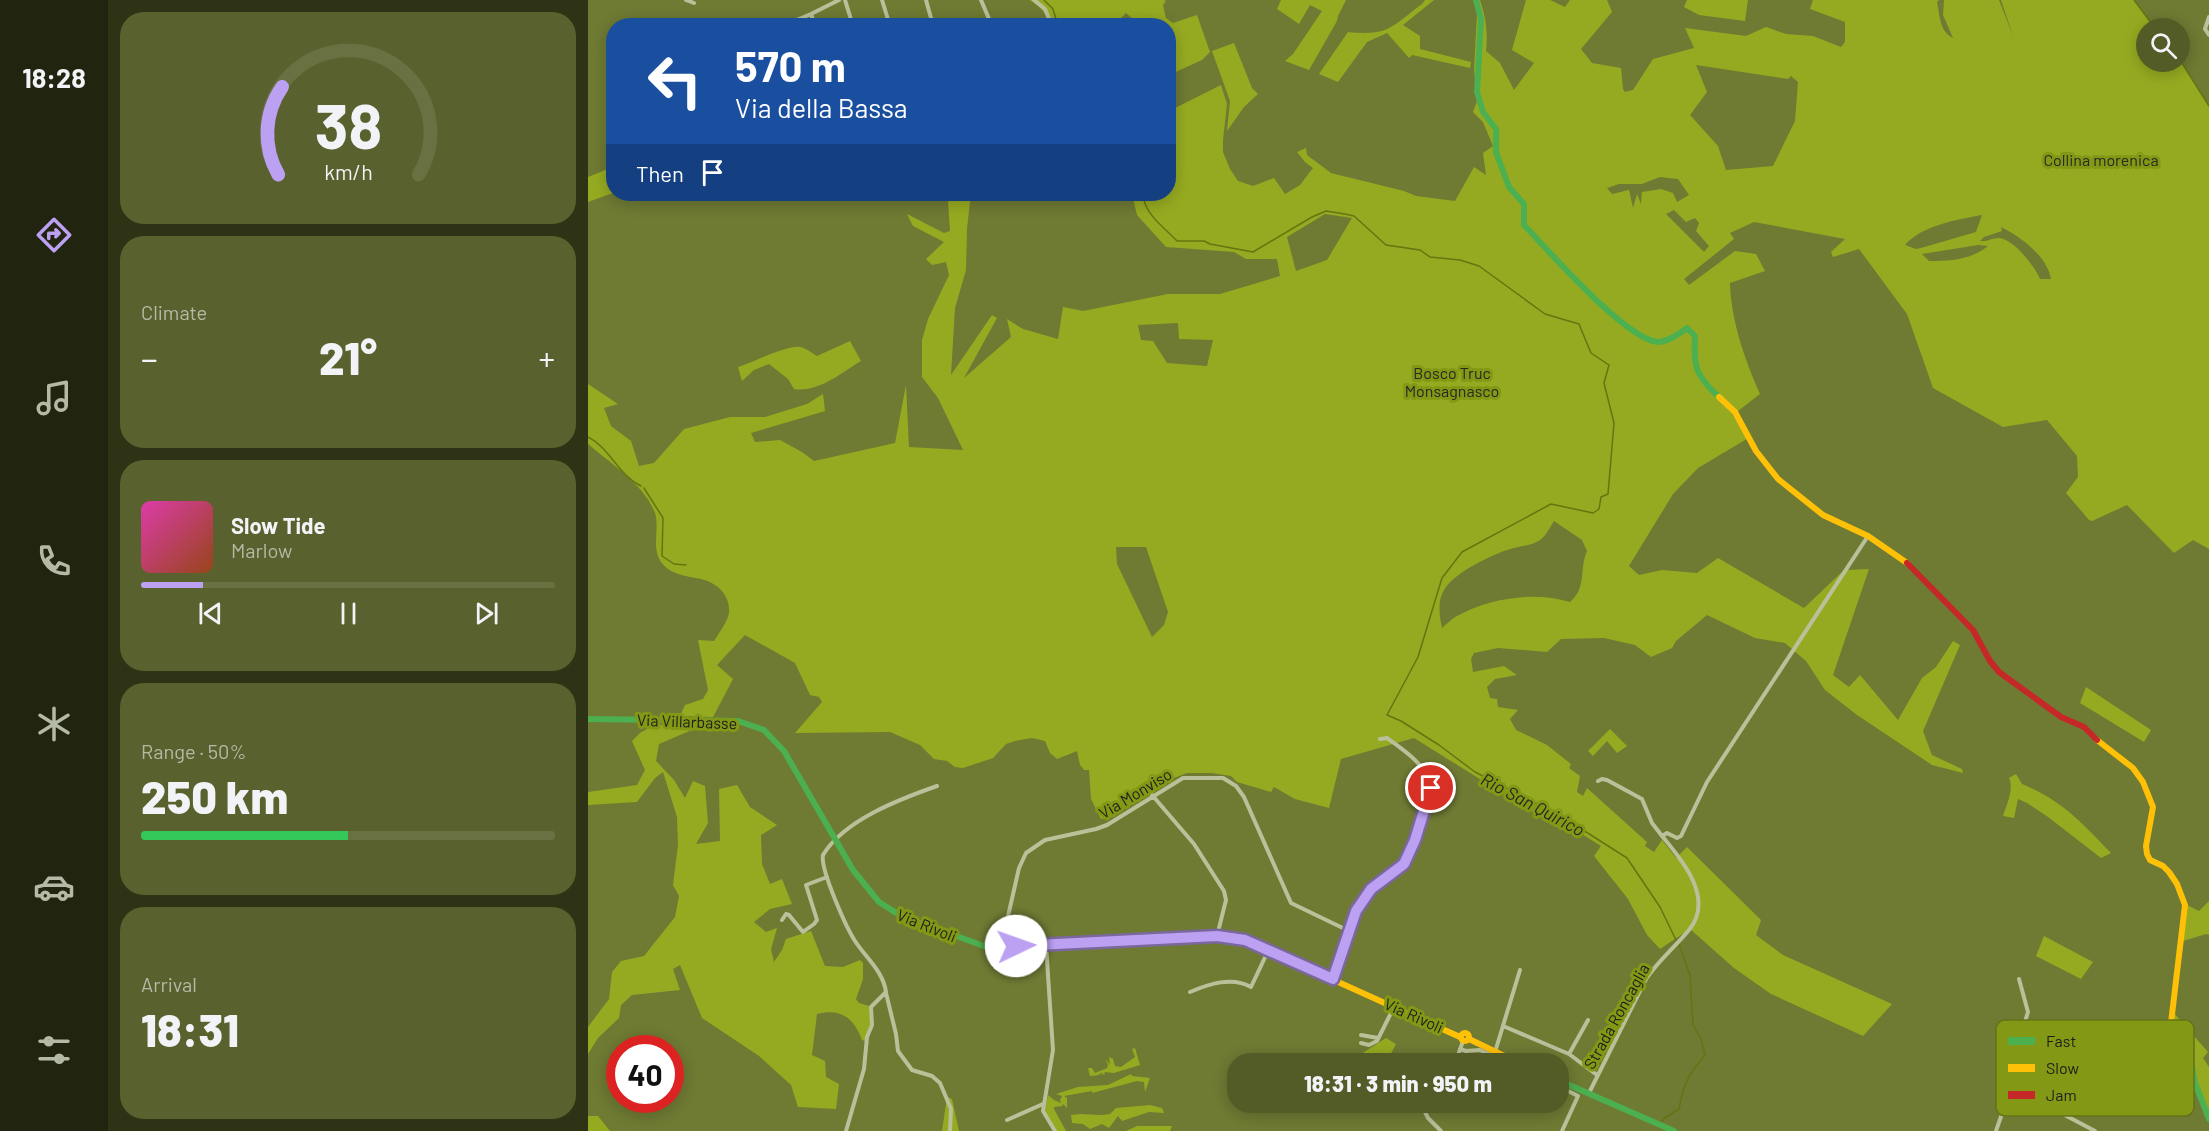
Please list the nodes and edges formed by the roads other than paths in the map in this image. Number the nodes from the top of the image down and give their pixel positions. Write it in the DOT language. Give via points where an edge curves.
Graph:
graph roads {
  1 [pos="686,0"];
  2 [pos="839,0"];
  3 [pos="845,0"];
  4 [pos="882,0"];
  5 [pos="926,0"];
  6 [pos="981,0"];
  7 [pos="1034,0"];
  8 [pos="1476,0"];
  9 [pos="828,2"];
  10 [pos="694,3"];
  11 [pos="811,14"];
  12 [pos="2209,17"];
  13 [pos="801,18"];
  14 [pos="812,18"];
  15 [pos="851,18"];
  16 [pos="888,18"];
  17 [pos="931,18"];
  18 [pos="989,18"];
  19 [pos="1050,18"];
  20 [pos="2209,35"];
  21 [pos="1868,536"];
  22 [pos="588,718"];
  23 [pos="1380,739"];
  24 [pos="780,745"];
  25 [pos="1598,781"];
  26 [pos="937,786"];
  27 [pos="1152,795"];
  28 [pos="1662,836"];
  29 [pos="834,840"];
  30 [pos="827,877"];
  31 [pos="782,920"];
  32 [pos="1349,931"];
  33 [pos="1217,936"];
  34 [pos="1046,945"];
  35 [pos="1001,947"];
  36 [pos="1268,951"];
  37 [pos="1520,970"];
  38 [pos="1333,979"];
  39 [pos="2019,979"];
  40 [pos="886,992"];
  41 [pos="1190,992"];
  42 [pos="1394,1007"];
  43 [pos="1588,1020"];
  44 [pos="2026,1020"];
  45 [pos="2170,1020"];
  46 [pos="1503,1026"];
  47 [pos="1360,1035"];
  48 [pos="1378,1038"];
  49 [pos="1464,1039"];
  50 [pos="1361,1043"];
  51 [pos="1460,1049"];
  52 [pos="1495,1052"];
  53 [pos="1459,1053"];
  54 [pos="1486,1053"];
  55 [pos="1567,1053"];
  56 [pos="1569,1054"];
  57 [pos="2194,1074"];
  58 [pos="1597,1075"];
  59 [pos="1569,1085"];
  60 [pos="1569,1092"];
  61 [pos="1589,1093"];
  62 [pos="1043,1104"];
  63 [pos="1426,1113"];
  64 [pos="2001,1116"];
  65 [pos="2067,1116"];
  66 [pos="2209,1119"];
  67 [pos="1006,1120"];
  68 [pos="1438,1130"];
  69 [pos="846,1131"];
  70 [pos="950,1131"];
  71 [pos="1055,1131"];
  72 [pos="1562,1131"];
  73 [pos="1674,1131"];
  74 [pos="1996,1131"];
  75 [pos="2095,1131"];
  1 -- 10 [label="street"];
  2 -- 9 [label="street"];
  3 -- 15 [label="street"];
  4 -- 16 [label="street"];
  5 -- 17 [label="street"];
  6 -- 18 [label="street"];
  7 -- 19 [label="street"];
  8 -- 21 [label="street" via="1481,19 1477,92 1483,112 1496,129 1496,152 1509,188 1524,204 1524,225 1640,335 1657,342 1687,328 1695,336 1698,373 1735,411 1766,466 1823,515"];
  9 -- 11 [label="street"];
  11 -- 13 [label="street"];
  11 -- 14 [label="street"];
  12 -- 20 [label="street" via="2205,29"];
  21 -- 28 [label="street" via="1707,782 1681,836"];
  21 -- 45 [label="street" via="1912,567 1932,587 1973,630 2000,672 2061,717 2084,727 2133,768 2143,782 2153,807 2147,854 2169,872 2185,905"];
  22 -- 24 [label="street, Via Villarbasse" via="738,722 764,730"];
  23 -- 32 [label="street" via="1387,738 1410,755 1430,779 1431,788 1404,864 1371,889 1356,911"];
  24 -- 29 [label="street, Via Rivoli"];
  25 -- 28 [label="street, Strada Roncaglia" via="1607,780 1639,796"];
  26 -- 29 [label="street" via="885,806"];
  27 -- 32 [label="street, Via Monviso" via="1182,778 1223,778 1236,786 1291,903"];
  27 -- 33 [label="street" via="1194,844 1224,891 1226,900"];
  27 -- 35 [label="street, Via Monviso" via="1107,825 1045,840 1026,853"];
  28 -- 58 [label="street, Strada Roncaglia" via="1690,873 1697,892 1696,917 1650,974"];
  29 -- 30 [label="street" via="822,858"];
  29 -- 35 [label="street, Via Rivoli" via="864,886 890,910 971,942"];
  30 -- 31 [label="street" via="806,885 816,923 802,932 789,915"];
  30 -- 40 [label="street" via="854,939 879,973"];
  32 -- 38 [label="street"];
  33 -- 34 [label="street, Via Rivoli"];
  33 -- 36 [label="street, Via Rivoli" via="1245,940"];
  34 -- 35 [label="street, Via Rivoli"];
  34 -- 62 [label="street" via="1053,1050"];
  36 -- 38 [label="street, Via Rivoli"];
  36 -- 41 [label="street" via="1251,987 1240,981 1206,985"];
  37 -- 46 [label="street"];
  38 -- 42 [label="street, Via Rivoli"];
  39 -- 44 [label="street" via="2028,1012"];
  40 -- 69 [label="street" via="871,1007 872,1025 864,1069"];
  40 -- 70 [label="street" via="898,1051 912,1070 940,1083 951,1109"];
  42 -- 48 [label="street"];
  42 -- 49 [label="street, Via Rivoli"];
  43 -- 56 [label="street"];
  46 -- 52 [label="street"];
  46 -- 55 [label="street"];
  47 -- 48 [label="street"];
  48 -- 50 [label="street" via="1369,1045"];
  49 -- 51 [label="street"];
  49 -- 52 [label="street, Via Rivoli"];
  51 -- 53 [label="street"];
  51 -- 54 [label="street"];
  56 -- 58 [label="street"];
  57 -- 66 [label="street"];
  58 -- 61 [label="street, Strada Roncaglia"];
  59 -- 61 [label="street"];
  60 -- 72 [label="street" via="1578,1096"];
  61 -- 73 [label="street"];
  62 -- 67 [label="street"];
  62 -- 71 [label="street"];
  63 -- 68 [label="street"];
  64 -- 74 [label="street"];
  65 -- 75 [label="street"];
}
